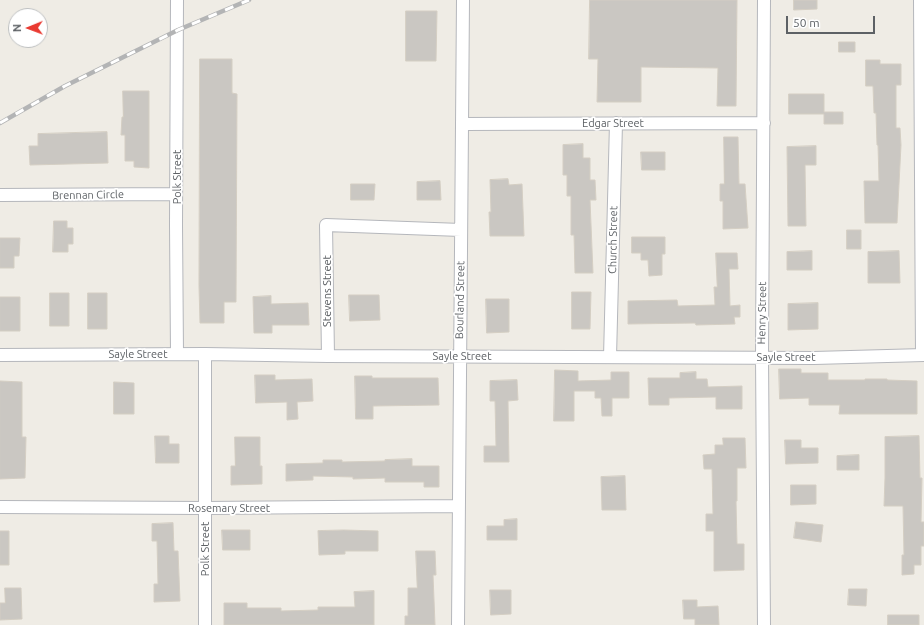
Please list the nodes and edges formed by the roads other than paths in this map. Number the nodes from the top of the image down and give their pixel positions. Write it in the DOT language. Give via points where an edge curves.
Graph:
graph roads {
  1 [pos="177,0"];
  2 [pos="463,0"];
  3 [pos="764,0"];
  4 [pos="920,0"];
  5 [pos="616,123"];
  6 [pos="764,123"];
  7 [pos="462,124"];
  8 [pos="176,194"];
  9 [pos="0,196"];
  10 [pos="461,230"];
  11 [pos="177,354"];
  12 [pos="205,354"];
  13 [pos="0,355"];
  14 [pos="923,355"];
  15 [pos="328,356"];
  16 [pos="460,356"];
  17 [pos="610,357"];
  18 [pos="762,357"];
  19 [pos="458,506"];
  20 [pos="0,507"];
  21 [pos="205,508"];
  22 [pos="204,625"];
  23 [pos="458,625"];
  24 [pos="764,625"];
  1 -- 8 [label="street, Polk Street"];
  2 -- 7 [label="street, Bourland Street"];
  3 -- 6 [label="street, Henry Street"];
  4 -- 14 [label="street"];
  5 -- 6 [label="street, Edgar Street"];
  5 -- 7 [label="street, Edgar Street"];
  5 -- 17 [label="street, Church Street"];
  6 -- 18 [label="street, Henry Street"];
  7 -- 10 [label="street, Bourland Street"];
  8 -- 9 [label="street, Brennan Circle"];
  8 -- 11 [label="street, Polk Street"];
  10 -- 15 [label="street, Stevens Street" via="326,225"];
  10 -- 16 [label="street, Bourland Street"];
  11 -- 12 [label="street, Sayle Street"];
  11 -- 13 [label="street, Sayle Street"];
  12 -- 15 [label="street, Sayle Street"];
  12 -- 21 [label="street, Polk Street"];
  14 -- 18 [label="street, Sayle Street"];
  15 -- 16 [label="street, Sayle Street"];
  16 -- 17 [label="street, Sayle Street"];
  16 -- 19 [label="street, Bourland Street"];
  17 -- 18 [label="street, Sayle Street"];
  18 -- 24 [label="street, Henry Street"];
  19 -- 21 [label="street, Rosemary Street"];
  19 -- 23 [label="street, Bourland Street"];
  20 -- 21 [label="street, Rosemary Street"];
  21 -- 22 [label="street, Polk Street"];
}
